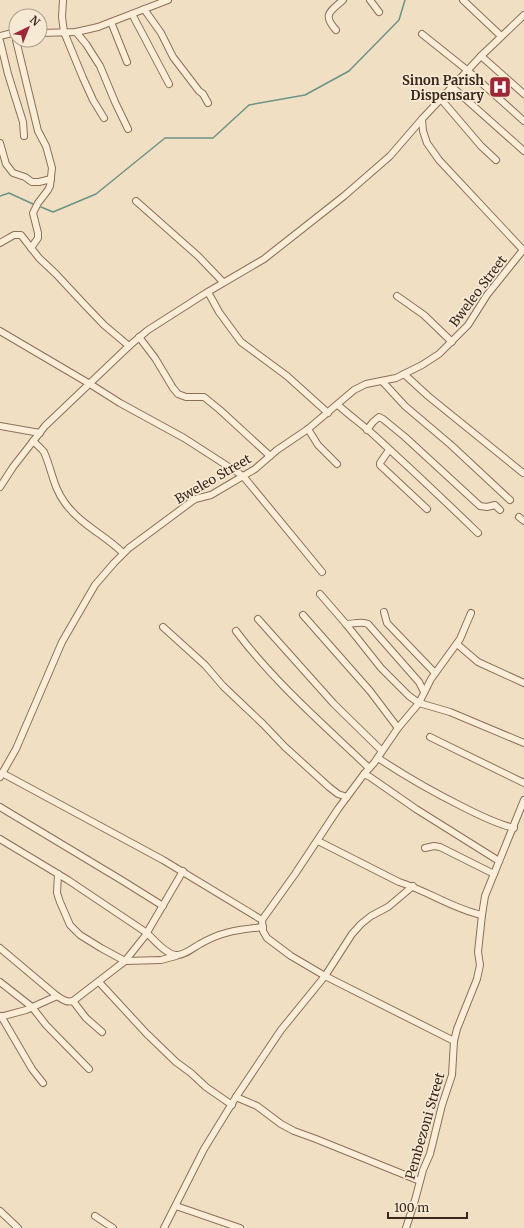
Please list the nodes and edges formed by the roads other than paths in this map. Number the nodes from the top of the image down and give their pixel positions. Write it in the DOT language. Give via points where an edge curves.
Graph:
graph roads {
  1 [pos="63,0"];
  2 [pos="168,0"];
  3 [pos="343,0"];
  4 [pos="370,0"];
  5 [pos="463,0"];
  6 [pos="144,9"];
  7 [pos="379,12"];
  8 [pos="132,14"];
  9 [pos="524,15"];
  10 [pos="110,22"];
  11 [pos="336,30"];
  12 [pos="64,32"];
  13 [pos="76,32"];
  14 [pos="48,33"];
  15 [pos="422,34"];
  16 [pos="501,36"];
  17 [pos="0,41"];
  18 [pos="18,48"];
  19 [pos="480,56"];
  20 [pos="127,62"];
  21 [pos="467,70"];
  22 [pos="169,84"];
  23 [pos="451,86"];
  24 [pos="524,94"];
  25 [pos="440,98"];
  26 [pos="208,103"];
  27 [pos="104,118"];
  28 [pos="422,119"];
  29 [pos="524,121"];
  30 [pos="128,129"];
  31 [pos="24,136"];
  32 [pos="0,143"];
  33 [pos="524,151"];
  34 [pos="496,160"];
  35 [pos="51,179"];
  36 [pos="136,201"];
  37 [pos="0,243"];
  38 [pos="31,248"];
  39 [pos="524,250"];
  40 [pos="223,282"];
  41 [pos="208,292"];
  42 [pos="398,296"];
  43 [pos="0,331"];
  44 [pos="139,337"];
  45 [pos="452,342"];
  46 [pos="129,346"];
  47 [pos="404,374"];
  48 [pos="382,381"];
  49 [pos="90,384"];
  50 [pos="338,405"];
  51 [pos="328,413"];
  52 [pos="0,426"];
  53 [pos="308,429"];
  54 [pos="367,430"];
  55 [pos="40,433"];
  56 [pos="33,441"];
  57 [pos="389,450"];
  58 [pos="270,456"];
  59 [pos="337,464"];
  60 [pos="523,473"];
  61 [pos="243,476"];
  62 [pos="0,487"];
  63 [pos="510,500"];
  64 [pos="426,509"];
  65 [pos="500,510"];
  66 [pos="478,533"];
  67 [pos="123,553"];
  68 [pos="322,572"];
  69 [pos="320,594"];
  70 [pos="384,612"];
  71 [pos="471,613"];
  72 [pos="303,615"];
  73 [pos="258,618"];
  74 [pos="346,624"];
  75 [pos="163,627"];
  76 [pos="236,631"];
  77 [pos="457,644"];
  78 [pos="435,673"];
  79 [pos="524,683"];
  80 [pos="424,692"];
  81 [pos="419,703"];
  82 [pos="398,728"];
  83 [pos="430,737"];
  84 [pos="524,743"];
  85 [pos="382,751"];
  86 [pos="378,758"];
  87 [pos="369,768"];
  88 [pos="364,774"];
  89 [pos="1,775"];
  90 [pos="524,783"];
  91 [pos="347,797"];
  92 [pos="523,803"];
  93 [pos="0,807"];
  94 [pos="514,828"];
  95 [pos="0,839"];
  96 [pos="318,841"];
  97 [pos="425,848"];
  98 [pos="499,861"];
  99 [pos="183,871"];
  100 [pos="58,874"];
  101 [pos="494,874"];
  102 [pos="413,886"];
  103 [pos="163,906"];
  104 [pos="482,915"];
  105 [pos="262,920"];
  106 [pos="263,927"];
  107 [pos="147,933"];
  108 [pos="0,948"];
  109 [pos="176,956"];
  110 [pos="125,961"];
  111 [pos="325,976"];
  112 [pos="0,982"];
  113 [pos="99,982"];
  114 [pos="57,996"];
  115 [pos="72,1001"];
  116 [pos="32,1007"];
  117 [pos="1,1016"];
  118 [pos="102,1032"];
  119 [pos="454,1041"];
  120 [pos="88,1069"];
  121 [pos="43,1083"];
  122 [pos="236,1097"];
  123 [pos="232,1105"];
  124 [pos="420,1181"];
  125 [pos="176,1206"];
  126 [pos="0,1211"];
  127 [pos="95,1216"];
  128 [pos="18,1228"];
  129 [pos="112,1228"];
  130 [pos="164,1228"];
  131 [pos="240,1228"];
  132 [pos="406,1228"];
  1 -- 12 [label="street"];
  2 -- 6 [label="street"];
  3 -- 11 [label="street" via="329,16"];
  4 -- 7 [label="street"];
  5 -- 16 [label="street"];
  6 -- 8 [label="street"];
  6 -- 26 [label="street" via="161,33 173,57"];
  8 -- 10 [label="street"];
  8 -- 22 [label="street"];
  9 -- 16 [label="street"];
  10 -- 13 [label="street" via="98,28"];
  10 -- 20 [label="street"];
  12 -- 13 [label="street"];
  12 -- 14 [label="street"];
  12 -- 27 [label="street" via="93,100"];
  13 -- 30 [label="street" via="100,66"];
  15 -- 21 [label="street"];
  16 -- 19 [label="street"];
  17 -- 31 [label="street" via="23,122"];
  18 -- 35 [label="street" via="38,131 46,146 52,168"];
  19 -- 21 [label="street"];
  19 -- 24 [label="street"];
  21 -- 23 [label="street"];
  21 -- 29 [label="street"];
  23 -- 25 [label="street"];
  23 -- 33 [label="street"];
  25 -- 28 [label="street"];
  25 -- 34 [label="street" via="476,141"];
  28 -- 39 [label="street" via="427,143 439,160"];
  28 -- 40 [label="street" via="390,156 344,196 264,259"];
  32 -- 35 [label="street" via="6,164 13,173 32,182"];
  35 -- 38 [label="street" via="48,190 33,213 38,238"];
  36 -- 40 [label="street"];
  37 -- 38 [label="street" via="20,234"];
  38 -- 46 [label="street" via="104,325"];
  39 -- 45 [label="street, Bweleo Street" via="487,295 468,325"];
  40 -- 41 [label="street"];
  41 -- 44 [label="street"];
  41 -- 51 [label="street" via="241,342 287,376"];
  42 -- 45 [label="street" via="424,315"];
  43 -- 49 [label="street"];
  44 -- 46 [label="street"];
  44 -- 58 [label="street" via="178,394 186,397 204,397"];
  45 -- 47 [label="street, Bweleo Street" via="439,354"];
  46 -- 49 [label="street"];
  47 -- 48 [label="street, Bweleo Street"];
  47 -- 60 [label="street"];
  48 -- 50 [label="street, Bweleo Street" via="360,387"];
  48 -- 63 [label="street" via="405,406"];
  49 -- 55 [label="street"];
  49 -- 61 [label="street" via="184,438"];
  50 -- 51 [label="street, Bweleo Street"];
  50 -- 54 [label="street"];
  51 -- 53 [label="street, Bweleo Street"];
  52 -- 55 [label="street"];
  53 -- 58 [label="street, Bweleo Street"];
  53 -- 59 [label="street" via="318,445"];
  54 -- 57 [label="street"];
  54 -- 65 [label="street" via="376,419 383,419 480,506 495,505"];
  55 -- 56 [label="street"];
  56 -- 62 [label="street"];
  56 -- 67 [label="street" via="43,451 56,488 71,511 80,521 107,538"];
  57 -- 64 [label="street" via="380,465"];
  57 -- 66 [label="street" via="432,487"];
  58 -- 61 [label="street, Bweleo Street"];
  61 -- 67 [label="street, Bweleo Street" via="211,495 195,499"];
  61 -- 68 [label="street"];
  67 -- 89 [label="street, Bweleo Street" via="96,585 62,642 16,749"];
  69 -- 74 [label="street"];
  70 -- 78 [label="street" via="387,623"];
  71 -- 77 [label="street"];
  72 -- 82 [label="street" via="370,691"];
  73 -- 85 [label="street" via="334,704"];
  74 -- 80 [label="street" via="368,624 419,682"];
  74 -- 81 [label="street" via="381,668"];
  75 -- 91 [label="street" via="205,665 285,748 329,787"];
  76 -- 87 [label="street" via="271,674"];
  77 -- 78 [label="street"];
  77 -- 79 [label="street" via="478,662"];
  78 -- 80 [label="street"];
  80 -- 81 [label="street"];
  81 -- 82 [label="street"];
  81 -- 84 [label="street" via="450,712"];
  82 -- 85 [label="street"];
  83 -- 90 [label="street"];
  85 -- 86 [label="street"];
  86 -- 87 [label="street"];
  86 -- 94 [label="street" via="431,791 481,816"];
  87 -- 88 [label="street"];
  88 -- 91 [label="street"];
  88 -- 98 [label="street"];
  89 -- 99 [label="street"];
  91 -- 96 [label="street"];
  92 -- 94 [label="street, Pembezoni Street"];
  93 -- 103 [label="street"];
  94 -- 98 [label="street, Pembezoni Street"];
  95 -- 100 [label="street"];
  96 -- 102 [label="street" via="399,882"];
  96 -- 105 [label="street"];
  97 -- 101 [label="street" via="440,847"];
  98 -- 101 [label="street, Pembezoni Street"];
  99 -- 103 [label="street"];
  99 -- 105 [label="street"];
  100 -- 107 [label="street"];
  100 -- 110 [label="street" via="60,902 70,925 91,942"];
  101 -- 104 [label="street, Pembezoni Street" via="485,896"];
  102 -- 104 [label="street" via="468,912"];
  102 -- 111 [label="street" via="388,907 361,924"];
  103 -- 107 [label="street"];
  104 -- 119 [label="street, Pembezoni Street" via="477,979"];
  105 -- 106 [label="street"];
  106 -- 109 [label="street" via="217,935"];
  106 -- 111 [label="street" via="267,938"];
  107 -- 109 [label="street"];
  107 -- 110 [label="street"];
  108 -- 114 [label="street"];
  109 -- 110 [label="street" via="161,960"];
  110 -- 113 [label="street"];
  111 -- 119 [label="street"];
  111 -- 122 [label="street" via="281,1030"];
  112 -- 116 [label="street"];
  113 -- 115 [label="street"];
  113 -- 123 [label="street" via="170,1057"];
  114 -- 115 [label="street"];
  114 -- 116 [label="street"];
  115 -- 118 [label="street"];
  116 -- 117 [label="street"];
  116 -- 120 [label="street"];
  117 -- 121 [label="street"];
  119 -- 124 [label="street, Pembezoni Street" via="452,1075"];
  122 -- 123 [label="street"];
  122 -- 124 [label="street" via="257,1106 294,1131"];
  123 -- 125 [label="street" via="194,1167"];
  124 -- 132 [label="street, Pembezoni Street"];
  125 -- 130 [label="street"];
  125 -- 131 [label="street"];
  126 -- 128 [label="street"];
  127 -- 129 [label="street"];
}
